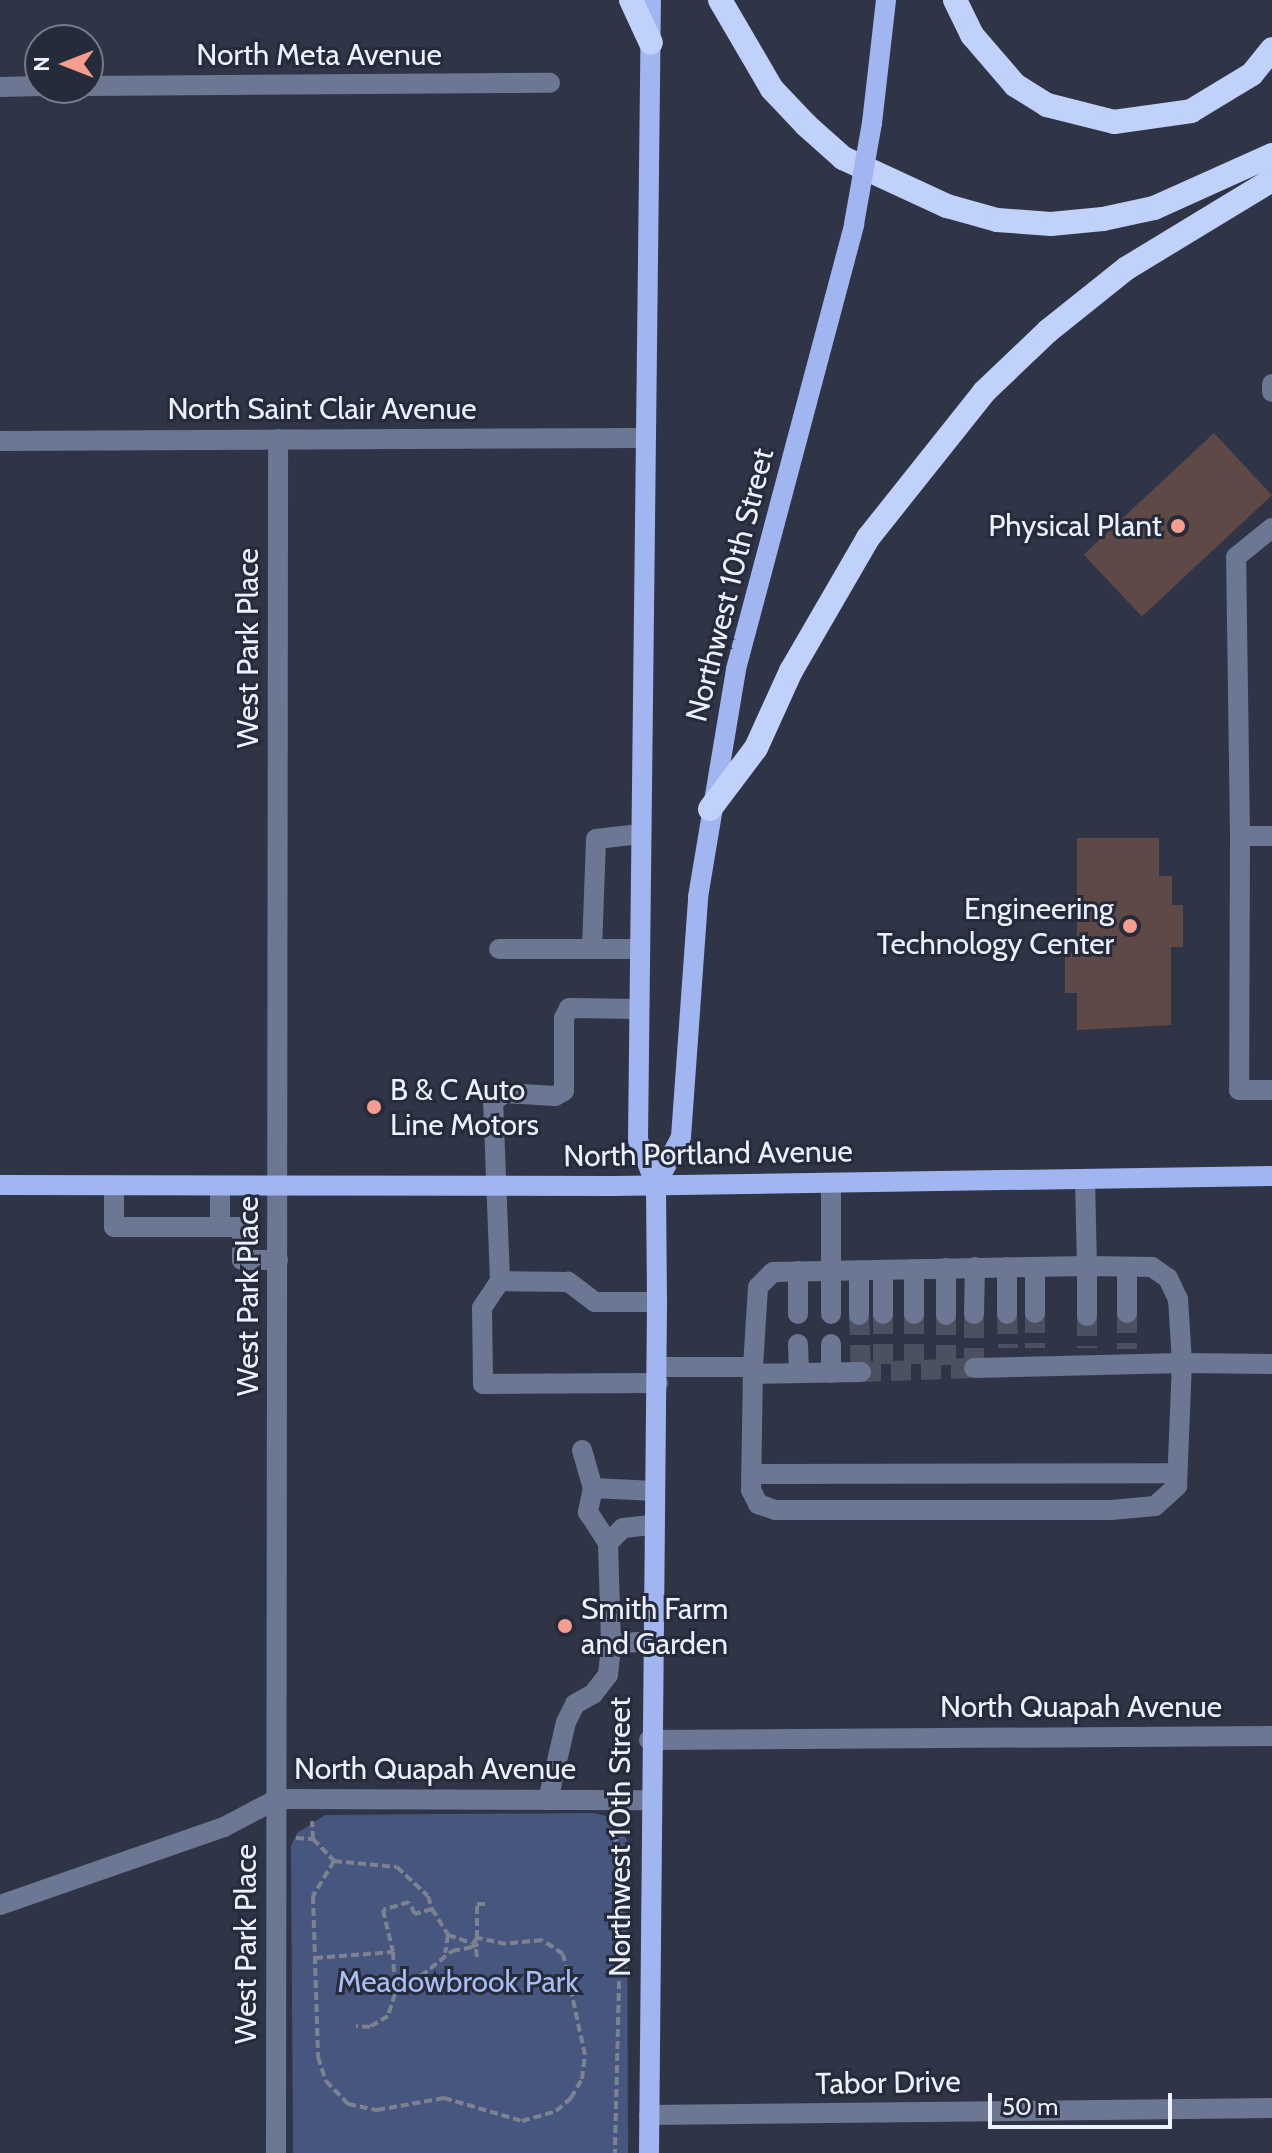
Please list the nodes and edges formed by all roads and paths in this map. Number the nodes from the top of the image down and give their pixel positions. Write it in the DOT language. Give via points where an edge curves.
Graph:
graph roads {
  1 [pos="631,0"];
  2 [pos="651,0"];
  3 [pos="720,0"];
  4 [pos="886,0"];
  5 [pos="955,0"];
  6 [pos="651,43"];
  7 [pos="1272,49"];
  8 [pos="550,83"];
  9 [pos="24,86"];
  10 [pos="104,86"];
  11 [pos="0,87"];
  12 [pos="1272,155"];
  13 [pos="1272,180"];
  14 [pos="1272,384"];
  15 [pos="1272,392"];
  16 [pos="644,438"];
  17 [pos="278,439"];
  18 [pos="0,441"];
  19 [pos="1272,528"];
  20 [pos="710,809"];
  21 [pos="640,834"];
  22 [pos="1240,836"];
  23 [pos="1272,836"];
  24 [pos="499,949"];
  25 [pos="592,949"];
  26 [pos="639,949"];
  27 [pos="639,1009"];
  28 [pos="1272,1090"];
  29 [pos="1272,1176"];
  30 [pos="1085,1179"];
  31 [pos="831,1183"];
  32 [pos="0,1185"];
  33 [pos="656,1185"];
  34 [pos="114,1186"];
  35 [pos="495,1186"];
  36 [pos="220,1187"];
  37 [pos="278,1187"];
  38 [pos="220,1227"];
  39 [pos="278,1260"];
  40 [pos="1087,1266"];
  41 [pos="975,1267"];
  42 [pos="1007,1267"];
  43 [pos="1035,1267"];
  44 [pos="1127,1267"];
  45 [pos="946,1268"];
  46 [pos="914,1269"];
  47 [pos="859,1270"];
  48 [pos="883,1270"];
  49 [pos="798,1271"];
  50 [pos="831,1271"];
  51 [pos="500,1281"];
  52 [pos="657,1302"];
  53 [pos="1035,1313"];
  54 [pos="1127,1313"];
  55 [pos="798,1314"];
  56 [pos="831,1314"];
  57 [pos="883,1314"];
  58 [pos="914,1314"];
  59 [pos="974,1314"];
  60 [pos="1007,1314"];
  61 [pos="859,1315"];
  62 [pos="946,1315"];
  63 [pos="1087,1316"];
  64 [pos="798,1344"];
  65 [pos="831,1344"];
  66 [pos="1182,1363"];
  67 [pos="1272,1364"];
  68 [pos="974,1368"];
  69 [pos="753,1371"];
  70 [pos="861,1372"];
  71 [pos="799,1373"];
  72 [pos="831,1373"];
  73 [pos="658,1375"];
  74 [pos="582,1450"];
  75 [pos="1177,1473"];
  76 [pos="751,1474"];
  77 [pos="593,1488"];
  78 [pos="655,1491"];
  79 [pos="654,1525"];
  80 [pos="608,1543"];
  81 [pos="652,1641"];
  82 [pos="611,1644"];
  83 [pos="1272,1736"];
  84 [pos="649,1740"];
  85 [pos="277,1799"];
  86 [pos="311,1799"];
  87 [pos="548,1800"];
  88 [pos="612,1800"];
  89 [pos="649,1800"];
  90 [pos="276,1838"];
  91 [pos="313,1839"];
  92 [pos="334,1861"];
  93 [pos="486,1904"];
  94 [pos="0,1905"];
  95 [pos="432,1909"];
  96 [pos="448,1935"];
  97 [pos="477,1938"];
  98 [pos="481,1943"];
  99 [pos="473,1946"];
  100 [pos="393,1952"];
  101 [pos="445,1956"];
  102 [pos="315,1958"];
  103 [pos="477,1959"];
  104 [pos="395,1986"];
  105 [pos="356,2026"];
  106 [pos="1272,2108"];
  107 [pos="649,2115"];
  108 [pos="276,2153"];
  109 [pos="615,2153"];
  110 [pos="649,2153"];
  1 -- 6 [label="highway"];
  2 -- 6 [label="main road, Northwest 10th Street"];
  3 -- 12 [label="highway" via="772,89 843,158 896,185 972,213 1051,224 1103,219 1154,208"];
  4 -- 20 [label="main road, Northwest 10th Street, bridge" via="854,224 736,669"];
  5 -- 7 [label="highway" via="972,35 1015,85 1047,105 1114,122 1191,111 1252,74"];
  6 -- 16 [label="main road, Northwest 10th Street"];
  8 -- 10 [label="street, North Meta Avenue"];
  9 -- 11 [label="street"];
  13 -- 20 [label="highway" via="1127,268 1048,331 984,392 868,538 791,671 756,748"];
  14 -- 15 [label="street"];
  16 -- 17 [label="street, North Saint Clair Avenue"];
  16 -- 21 [label="main road, Northwest 10th Street"];
  17 -- 18 [label="street, North Saint Clair Avenue"];
  17 -- 37 [label="street, West Park Place"];
  19 -- 22 [label="street" via="1236,557"];
  20 -- 33 [label="main road, Northwest 10th Street" via="693,941 681,1137"];
  21 -- 25 [label="street" via="596,839"];
  21 -- 26 [label="main road, Northwest 10th Street"];
  22 -- 23 [label="street"];
  22 -- 28 [label="street" via="1239,1090"];
  24 -- 25 [label="street"];
  25 -- 26 [label="street"];
  26 -- 27 [label="main road, Northwest 10th Street"];
  27 -- 33 [label="main road, Northwest 10th Street" via="638,1140"];
  27 -- 35 [label="street" via="569,1008 564,1018 564,1091 555,1096 504,1093 493,1102"];
  29 -- 30 [label="main road, North Portland Avenue"];
  30 -- 31 [label="main road, North Portland Avenue"];
  30 -- 40 [label="street"];
  31 -- 33 [label="main road, North Portland Avenue"];
  31 -- 50 [label="street"];
  32 -- 34 [label="main road, North Portland Avenue"];
  33 -- 35 [label="main road, North Portland Avenue"];
  33 -- 52 [label="main road, Northwest 10th Street"];
  34 -- 36 [label="main road, North Portland Avenue"];
  34 -- 38 [label="street" via="114,1227"];
  35 -- 37 [label="main road, North Portland Avenue"];
  35 -- 51 [label="street"];
  36 -- 37 [label="main road, North Portland Avenue"];
  36 -- 38 [label="street"];
  37 -- 39 [label="street, West Park Place"];
  38 -- 39 [label="street" via="242,1227 242,1260"];
  39 -- 85 [label="street, West Park Place"];
  40 -- 43 [label="street"];
  40 -- 44 [label="street"];
  40 -- 63 [label="street"];
  41 -- 42 [label="street"];
  41 -- 45 [label="street"];
  41 -- 59 [label="street"];
  42 -- 43 [label="street"];
  42 -- 60 [label="street"];
  43 -- 53 [label="street"];
  44 -- 54 [label="street"];
  44 -- 66 [label="street" via="1152,1267 1168,1278 1178,1299"];
  45 -- 46 [label="street"];
  45 -- 62 [label="street"];
  46 -- 48 [label="street"];
  46 -- 58 [label="street"];
  47 -- 48 [label="street"];
  47 -- 50 [label="street"];
  47 -- 61 [label="street"];
  48 -- 57 [label="street"];
  49 -- 50 [label="street"];
  49 -- 55 [label="street"];
  49 -- 69 [label="street" via="773,1272 758,1287"];
  50 -- 56 [label="street"];
  51 -- 52 [label="street" via="568,1282 595,1302"];
  51 -- 73 [label="street" via="482,1308 483,1384"];
  52 -- 73 [label="main road, Northwest 10th Street"];
  64 -- 71 [label="street"];
  65 -- 72 [label="street"];
  66 -- 67 [label="street"];
  66 -- 68 [label="street" via="1127,1357 1008,1358"];
  66 -- 75 [label="street"];
  69 -- 71 [label="street"];
  69 -- 73 [label="street"];
  69 -- 76 [label="street"];
  70 -- 72 [label="street"];
  71 -- 72 [label="street"];
  73 -- 78 [label="main road, Northwest 10th Street"];
  74 -- 77 [label="street"];
  75 -- 76 [label="street"];
  75 -- 76 [label="street" via="1177,1486 1155,1506 839,1512 775,1510 758,1504"];
  77 -- 78 [label="street"];
  77 -- 80 [label="street" via="588,1512"];
  78 -- 79 [label="main road, Northwest 10th Street"];
  79 -- 80 [label="street" via="623,1528"];
  79 -- 81 [label="main road, Northwest 10th Street"];
  80 -- 82 [label="street"];
  81 -- 82 [label="street"];
  81 -- 84 [label="main road, Northwest 10th Street"];
  82 -- 87 [label="street" via="608,1675 593,1694 575,1704 566,1722"];
  83 -- 84 [label="street, North Quapah Avenue"];
  84 -- 89 [label="main road, Northwest 10th Street"];
  85 -- 86 [label="street, North Quapah Avenue"];
  85 -- 90 [label="street, West Park Place"];
  85 -- 94 [label="street, North Quapah Avenue" via="224,1827"];
  86 -- 87 [label="street, North Quapah Avenue"];
  86 -- 91 [label="path"];
  87 -- 88 [label="street, North Quapah Avenue"];
  88 -- 89 [label="street, North Quapah Avenue"];
  88 -- 109 [label="path" via="611,1836 622,1861"];
  89 -- 107 [label="main road, Northwest 10th Street"];
  90 -- 91 [label="path"];
  90 -- 108 [label="street, West Park Place"];
  91 -- 92 [label="path"];
  92 -- 95 [label="path" via="397,1867 420,1885"];
  92 -- 102 [label="path" via="313,1896"];
  93 -- 97 [label="path" via="477,1904"];
  95 -- 96 [label="path"];
  95 -- 100 [label="path" via="415,1914 409,1902 383,1910"];
  96 -- 99 [label="path"];
  96 -- 101 [label="path"];
  97 -- 98 [label="path"];
  97 -- 99 [label="path"];
  98 -- 99 [label="path"];
  98 -- 102 [label="path" via="542,1940 563,1954 585,2055 582,2079 571,2098 541,2118 502,2117 444,2098 377,2110 348,2104 320,2071"];
  99 -- 101 [label="path"];
  99 -- 103 [label="path"];
  100 -- 102 [label="path"];
  100 -- 104 [label="path"];
  101 -- 104 [label="path" via="421,1976"];
  104 -- 105 [label="path" via="388,2016 370,2027"];
  106 -- 107 [label="street, Tabor Drive"];
  107 -- 110 [label="main road, Northwest 10th Street"];
}
